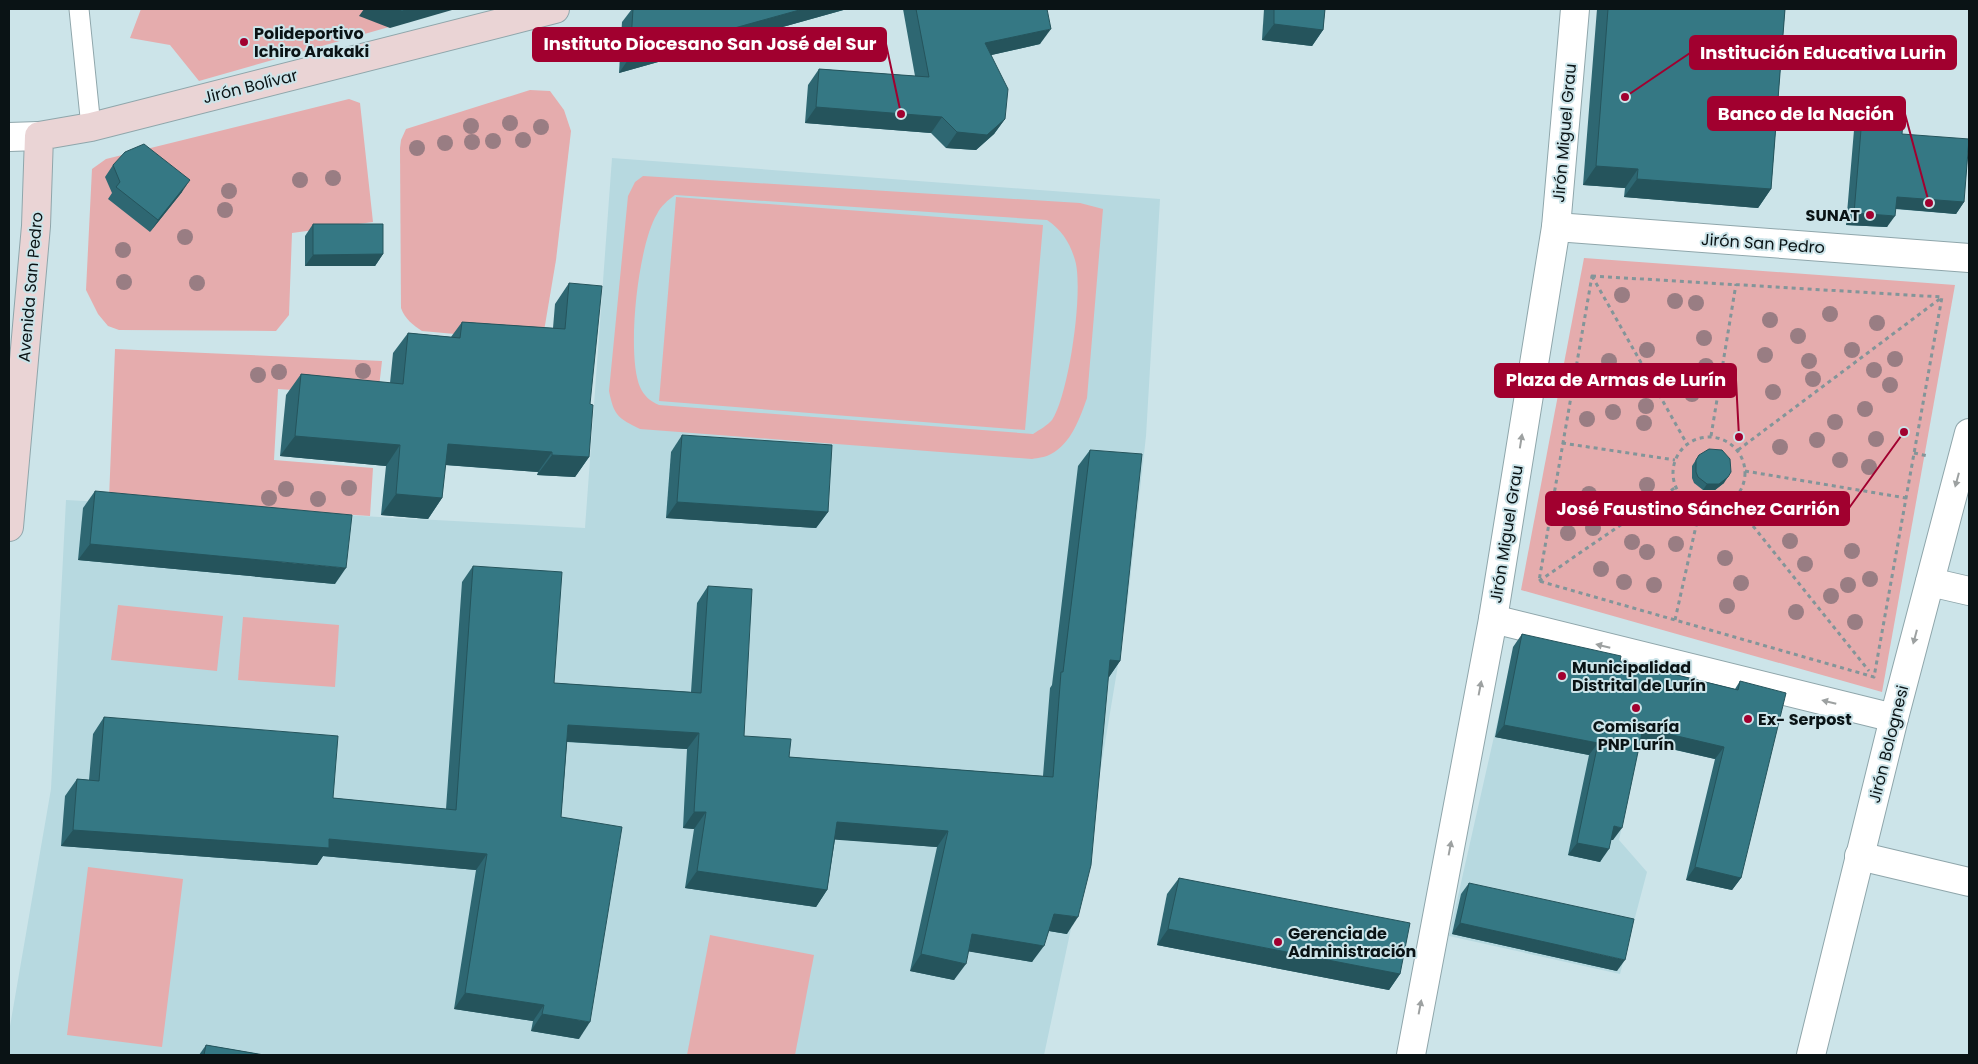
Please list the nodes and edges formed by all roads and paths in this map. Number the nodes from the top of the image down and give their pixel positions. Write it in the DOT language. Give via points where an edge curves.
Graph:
graph roads {
  1 [pos="79,9"];
  2 [pos="555,9"];
  3 [pos="1575,9"];
  4 [pos="91,127"];
  5 [pos="38,136"];
  6 [pos="9,137"];
  7 [pos="1556,227"];
  8 [pos="1969,258"];
  9 [pos="1592,276"];
  10 [pos="1736,284"];
  11 [pos="1942,297"];
  12 [pos="1969,433"];
  13 [pos="1711,436"];
  14 [pos="1562,443"];
  15 [pos="1687,444"];
  16 [pos="1738,450"];
  17 [pos="1675,460"];
  18 [pos="1745,471"];
  19 [pos="1676,487"];
  20 [pos="1906,498"];
  21 [pos="1733,501"];
  22 [pos="1700,508"];
  23 [pos="9,527"];
  24 [pos="1538,581"];
  25 [pos="1930,582"];
  26 [pos="1969,591"];
  27 [pos="1492,619"];
  28 [pos="1675,620"];
  29 [pos="1874,677"];
  30 [pos="1894,718"];
  31 [pos="1859,856"];
  32 [pos="1969,882"];
  33 [pos="1411,1055"];
  34 [pos="1811,1055"];
  1 -- 4 [label="lane"];
  2 -- 4 [label="street, Jirón Bolívar"];
  3 -- 7 [label="street, Jirón Miguel Grau"];
  4 -- 5 [label="street, Jirón Bolívar"];
  5 -- 6 [label="street"];
  5 -- 23 [label="street, Avenida San Pedro" via="36,226"];
  7 -- 8 [label="street, Jirón San Pedro"];
  27 -- 7 [label="street, Jirón Miguel Grau, one-way"];
  9 -- 10 [label="path"];
  9 -- 14 [label="path"];
  9 -- 15 [label="path"];
  10 -- 11 [label="path"];
  10 -- 13 [label="path"];
  11 -- 16 [label="path"];
  11 -- 20 [label="path"];
  12 -- 25 [label="street, Jirón Bolognesi, one-way"];
  13 -- 15 [label="path"];
  13 -- 16 [label="path" via="1722,438"];
  14 -- 17 [label="path"];
  14 -- 24 [label="path"];
  15 -- 17 [label="path"];
  16 -- 18 [label="path"];
  17 -- 19 [label="path"];
  18 -- 20 [label="path"];
  18 -- 21 [label="path" via="1745,482"];
  19 -- 22 [label="path" via="1690,504"];
  19 -- 24 [label="path"];
  20 -- 29 [label="path"];
  21 -- 22 [label="path" via="1712,510"];
  21 -- 29 [label="path"];
  22 -- 28 [label="path"];
  24 -- 28 [label="path"];
  25 -- 26 [label="street"];
  25 -- 30 [label="street, Jirón Bolognesi, one-way"];
  30 -- 27 [label="street, one-way"];
  33 -- 27 [label="street, Jirón Miguel Grau, one-way"];
  28 -- 29 [label="path"];
  30 -- 31 [label="street, Jirón Bolognesi"];
  31 -- 32 [label="street"];
  31 -- 34 [label="street, Jirón Bolognesi"];
}
